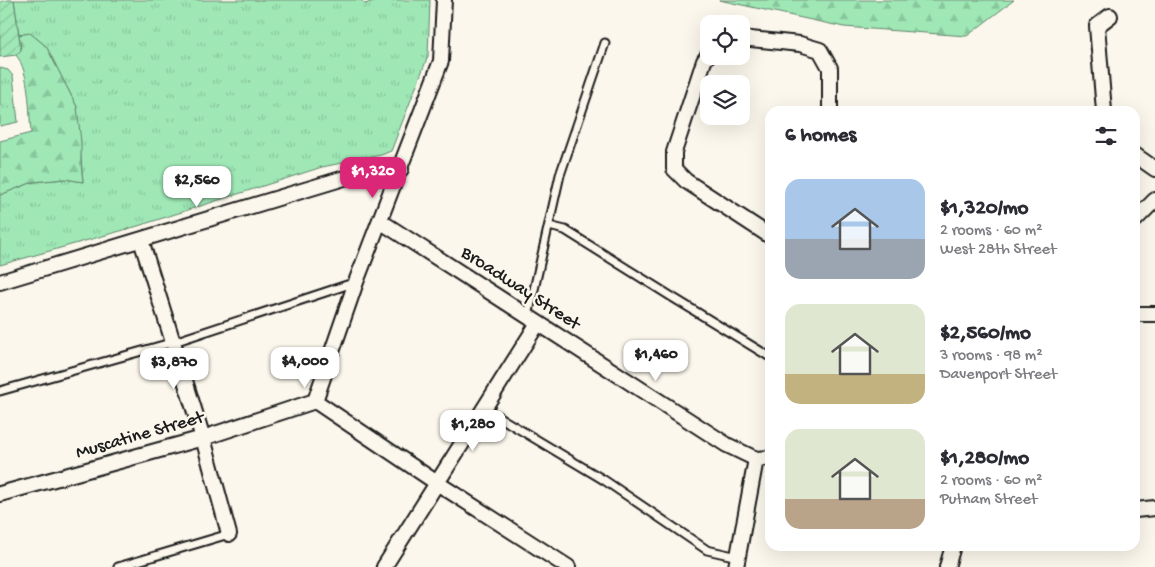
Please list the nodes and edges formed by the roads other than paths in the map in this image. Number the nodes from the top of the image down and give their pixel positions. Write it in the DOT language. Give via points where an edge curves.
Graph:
graph roads {
  1 [pos="444,0"];
  2 [pos="1110,16"];
  3 [pos="750,39"];
  4 [pos="605,43"];
  5 [pos="703,65"];
  6 [pos="830,106"];
  7 [pos="1104,106"];
  8 [pos="1140,158"];
  9 [pos="401,169"];
  10 [pos="1155,169"];
  11 [pos="1155,200"];
  12 [pos="1140,215"];
  13 [pos="380,221"];
  14 [pos="549,226"];
  15 [pos="765,233"];
  16 [pos="141,240"];
  17 [pos="0,282"];
  18 [pos="356,282"];
  19 [pos="1140,314"];
  20 [pos="1155,314"];
  21 [pos="533,319"];
  22 [pos="174,342"];
  23 [pos="765,354"];
  24 [pos="0,391"];
  25 [pos="316,401"];
  26 [pos="484,408"];
  27 [pos="203,438"];
  28 [pos="765,458"];
  29 [pos="756,459"];
  30 [pos="437,483"];
  31 [pos="0,494"];
  32 [pos="1155,508"];
  33 [pos="1140,510"];
  34 [pos="229,534"];
  35 [pos="952,551"];
  36 [pos="738,562"];
  37 [pos="118,567"];
  38 [pos="384,567"];
  39 [pos="568,567"];
  40 [pos="947,567"];
  1 -- 9 [label="street" via="441,61"];
  2 -- 7 [label="street" via="1096,26"];
  3 -- 6 [label="street" via="800,44 820,50 830,68"];
  4 -- 14 [label="lane" via="560,175"];
  5 -- 15 [label="street" via="674,152 674,169 686,181"];
  8 -- 10 [label="street"];
  9 -- 13 [label="street"];
  9 -- 16 [label="street" via="361,173"];
  11 -- 12 [label="street"];
  13 -- 18 [label="street"];
  13 -- 21 [label="street, Broadway Street"];
  14 -- 21 [label="lane"];
  14 -- 23 [label="lane" via="565,230"];
  16 -- 17 [label="street"];
  16 -- 22 [label="street"];
  18 -- 22 [label="lane"];
  18 -- 25 [label="street"];
  19 -- 20 [label="street"];
  21 -- 26 [label="street"];
  21 -- 29 [label="street, Broadway Street" via="727,445"];
  22 -- 24 [label="lane"];
  22 -- 27 [label="street"];
  25 -- 27 [label="street, Muscatine Street"];
  25 -- 30 [label="street"];
  26 -- 30 [label="street"];
  26 -- 36 [label="lane" via="604,480 707,550"];
  27 -- 31 [label="street, Muscatine Street"];
  27 -- 34 [label="street"];
  28 -- 29 [label="street, Broadway Street"];
  29 -- 36 [label="street"];
  30 -- 38 [label="street"];
  30 -- 39 [label="street"];
  32 -- 33 [label="street"];
  34 -- 37 [label="lane"];
  35 -- 40 [label="street"];
}
